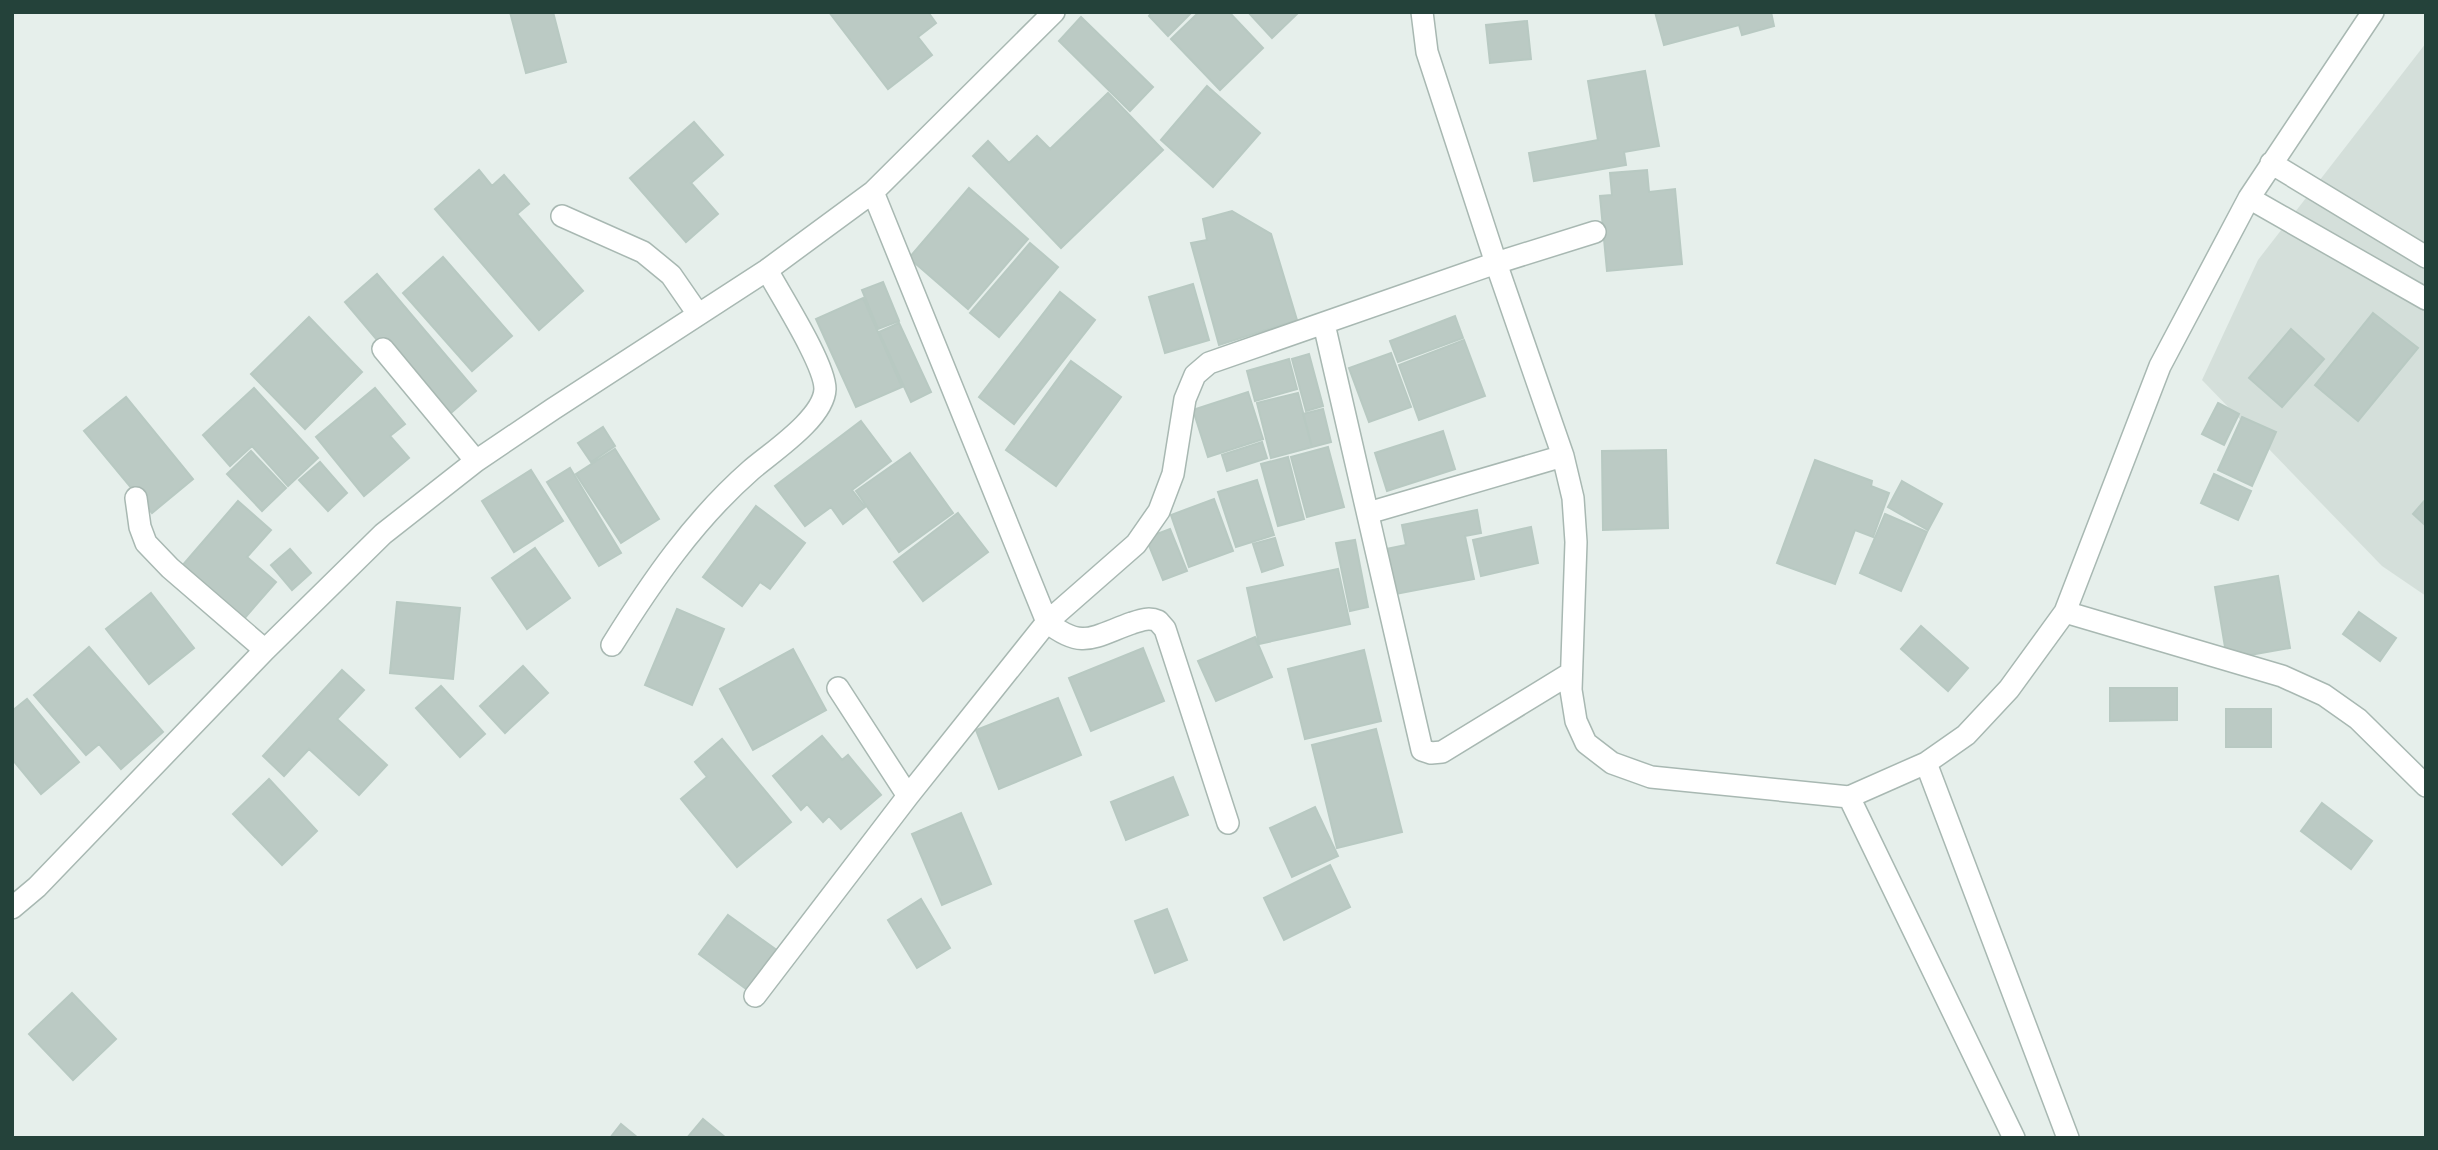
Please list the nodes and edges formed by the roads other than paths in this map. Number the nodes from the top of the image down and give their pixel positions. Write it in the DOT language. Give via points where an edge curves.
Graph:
graph roads {
  1 [pos="1054,12"];
  2 [pos="1422,12"];
  3 [pos="2373,12"];
  4 [pos="2271,163"];
  5 [pos="873,192"];
  6 [pos="2249,198"];
  7 [pos="562,216"];
  8 [pos="1595,232"];
  9 [pos="2426,257"];
  10 [pos="1496,262"];
  11 [pos="767,270"];
  12 [pos="2426,299"];
  13 [pos="698,314"];
  14 [pos="1324,324"];
  15 [pos="383,349"];
  16 [pos="1563,456"];
  17 [pos="476,461"];
  18 [pos="136,498"];
  19 [pos="1368,513"];
  20 [pos="2064,612"];
  21 [pos="1046,622"];
  22 [pos="612,645"];
  23 [pos="265,650"];
  24 [pos="1571,673"];
  25 [pos="838,688"];
  26 [pos="1926,763"];
  27 [pos="2426,786"];
  28 [pos="908,796"];
  29 [pos="1849,797"];
  30 [pos="1228,823"];
  31 [pos="12,908"];
  32 [pos="755,996"];
  33 [pos="2014,1138"];
  34 [pos="2068,1138"];
  1 -- 5 [label="street"];
  2 -- 10 [label="street" via="1427,52"];
  3 -- 4 [label="street"];
  4 -- 6 [label="street"];
  4 -- 9 [label="street"];
  5 -- 11 [label="street"];
  5 -- 21 [label="street"];
  6 -- 12 [label="street"];
  6 -- 20 [label="street" via="2160,366"];
  7 -- 13 [label="street" via="643,252 671,275"];
  8 -- 10 [label="street"];
  10 -- 14 [label="street"];
  10 -- 16 [label="street"];
  11 -- 13 [label="street"];
  11 -- 22 [label="street" via="821,367 822,403 690,532"];
  13 -- 17 [label="street"];
  14 -- 19 [label="street"];
  14 -- 21 [label="street" via="1209,363 1195,375 1185,398 1173,474 1159,511 1136,544"];
  15 -- 17 [label="street"];
  16 -- 19 [label="street"];
  16 -- 24 [label="street" via="1573,498 1576,542"];
  17 -- 23 [label="street" via="383,534"];
  18 -- 23 [label="street" via="146,543"];
  19 -- 24 [label="street" via="1422,750 1442,752"];
  20 -- 26 [label="street" via="2010,689 1966,735"];
  20 -- 27 [label="street" via="2283,676 2324,695 2358,719"];
  21 -- 28 [label="street"];
  21 -- 30 [label="street" via="1071,639 1083,640 1144,619 1158,621 1165,629"];
  23 -- 31 [label="street"];
  24 -- 29 [label="street" via="1576,721 1586,743 1612,763 1651,777"];
  25 -- 28 [label="street"];
  26 -- 29 [label="street"];
  26 -- 34 [label="street"];
  28 -- 32 [label="street"];
  29 -- 33 [label="street"];
}
